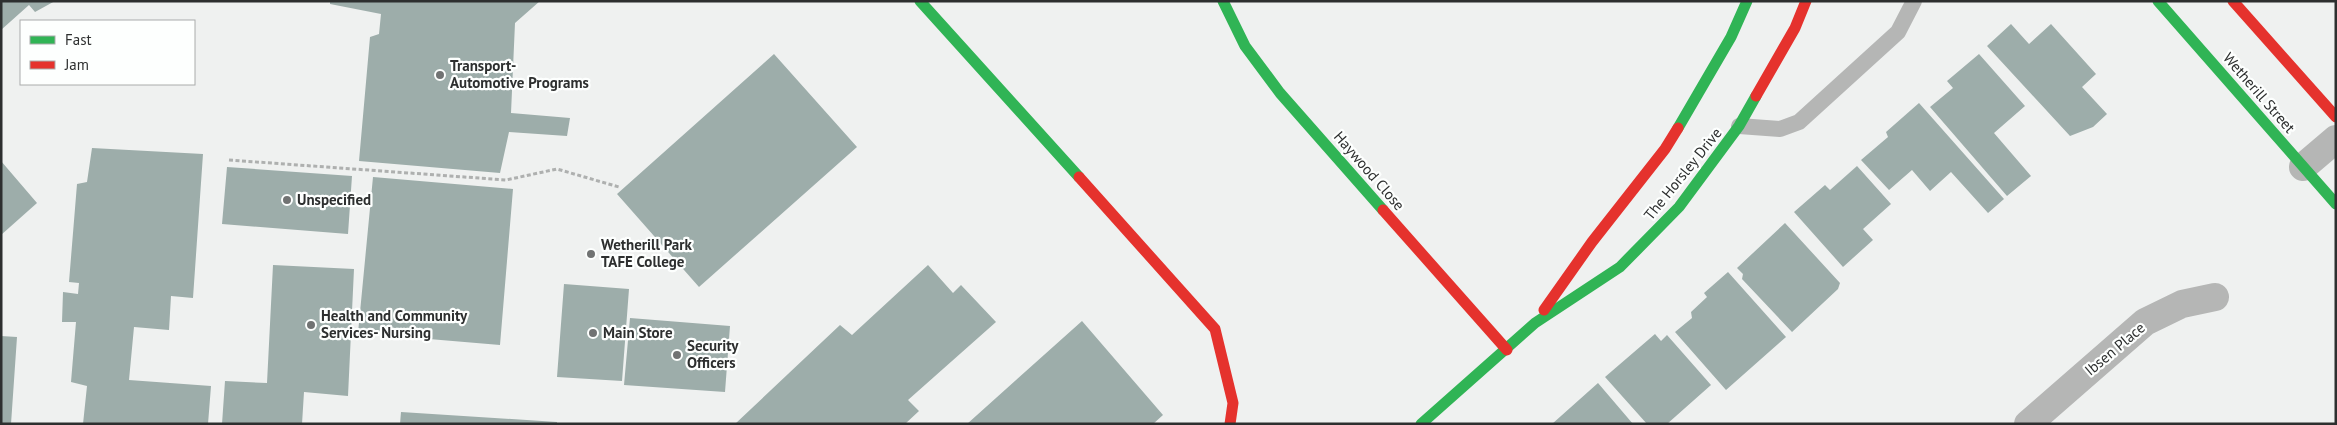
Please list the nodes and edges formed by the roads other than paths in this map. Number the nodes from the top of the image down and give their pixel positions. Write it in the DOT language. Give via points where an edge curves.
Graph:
graph roads {
  1 [pos="920,1"];
  2 [pos="1223,1"];
  3 [pos="1747,1"];
  4 [pos="1806,1"];
  5 [pos="1914,1"];
  6 [pos="2158,1"];
  7 [pos="2232,1"];
  8 [pos="2336,116"];
  9 [pos="1740,126"];
  10 [pos="2336,139"];
  11 [pos="2303,167"];
  12 [pos="2336,204"];
  13 [pos="2215,297"];
  14 [pos="1535,323"];
  15 [pos="1506,350"];
  16 [pos="1230,424"];
  17 [pos="1421,424"];
  18 [pos="2028,424"];
  1 -- 16 [label="main road" via="1215,329 1233,403"];
  2 -- 15 [label="main road, Haywood Close" via="1245,46 1280,93"];
  3 -- 14 [label="main road, The Horsley Drive" via="1731,37 1665,149 1592,242"];
  4 -- 9 [label="main road, The Horsley Drive" via="1795,28"];
  5 -- 9 [label="lane" via="1898,32 1799,122 1780,129"];
  6 -- 11 [label="main road, Wetherill Street"];
  7 -- 8 [label="main road"];
  9 -- 14 [label="main road, The Horsley Drive" via="1679,207 1639,249 1620,267"];
  10 -- 11 [label="street"];
  11 -- 12 [label="main road, Wetherill Street"];
  13 -- 18 [label="street, Ibsen Place" via="2182,304 2145,322"];
  14 -- 15 [label="main road, The Horsley Drive"];
  15 -- 17 [label="main road, The Horsley Drive"];
}
